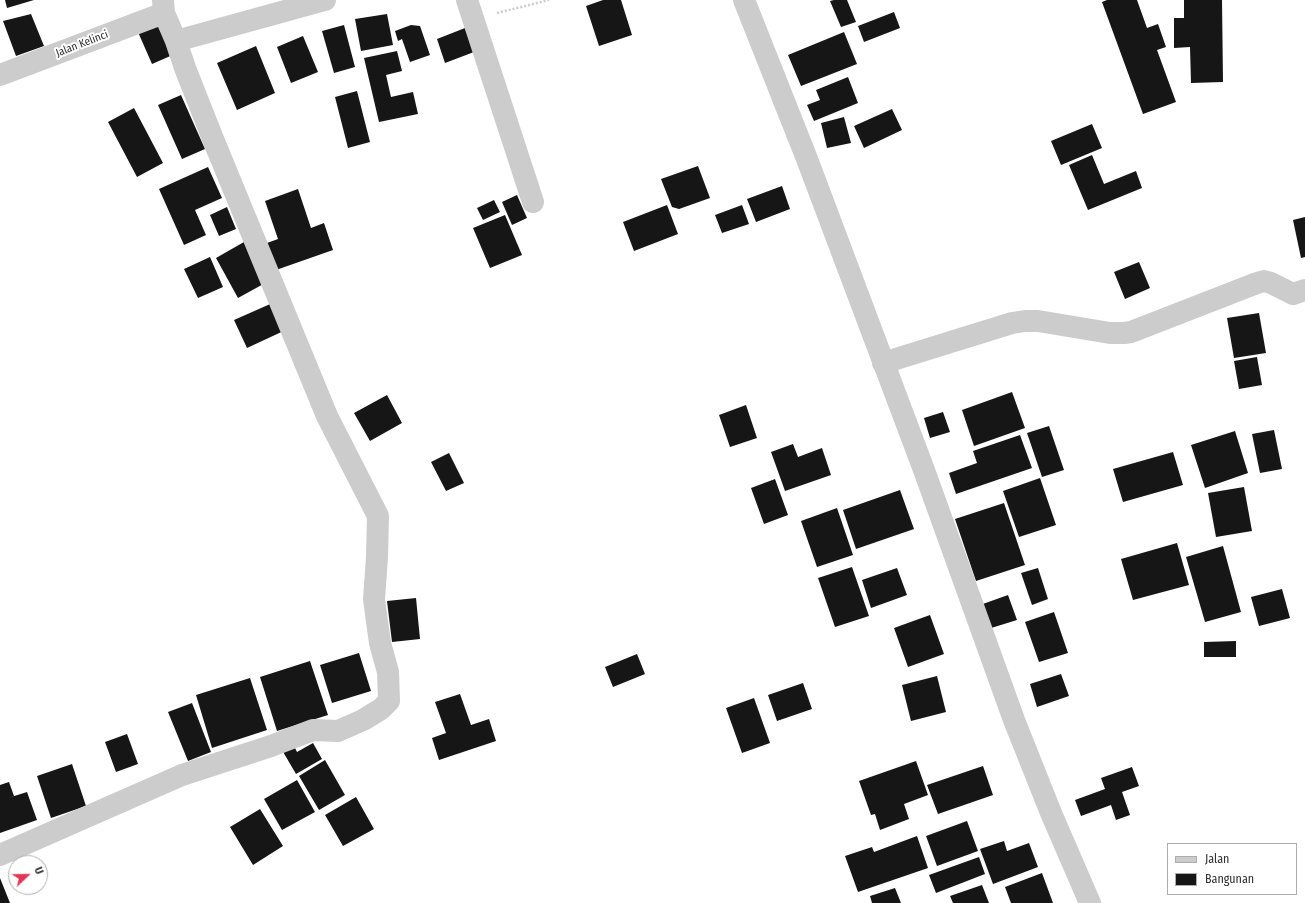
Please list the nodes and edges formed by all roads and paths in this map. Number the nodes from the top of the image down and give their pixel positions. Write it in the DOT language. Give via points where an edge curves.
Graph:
graph roads {
  1 [pos="325,0"];
  2 [pos="549,0"];
  3 [pos="744,0"];
  4 [pos="163,6"];
  5 [pos="470,10"];
  6 [pos="176,41"];
  7 [pos="0,75"];
  8 [pos="533,202"];
  9 [pos="1305,290"];
  10 [pos="883,363"];
  11 [pos="0,855"];
  12 [pos="1090,903"];
  1 -- 6 [label="street"];
  2 -- 5 [label="path"];
  3 -- 10 [label="street"];
  4 -- 6 [label="street"];
  4 -- 7 [label="street, Jalan Kelinci"];
  5 -- 8 [label="street"];
  6 -- 11 [label="street" via="212,139 326,416 378,516 374,599 380,643 388,672 389,701 363,720 338,730 313,730 182,774"];
  9 -- 10 [label="street" via="1294,294 1264,281 1124,333 1038,321 1012,323"];
  10 -- 12 [label="street" via="1017,727"];
}
